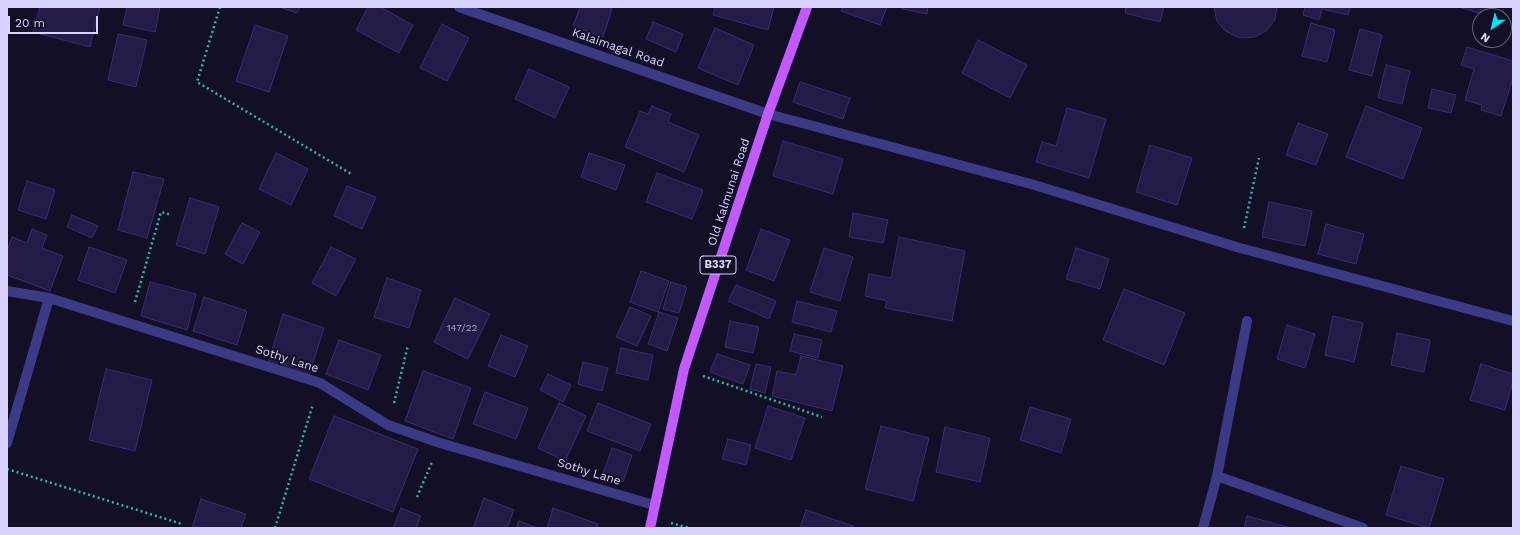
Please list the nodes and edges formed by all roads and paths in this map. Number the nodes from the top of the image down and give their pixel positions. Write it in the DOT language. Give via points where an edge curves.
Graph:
graph roads {
  1 [pos="220,7"];
  2 [pos="459,7"];
  3 [pos="807,7"];
  4 [pos="768,114"];
  5 [pos="1259,158"];
  6 [pos="353,175"];
  7 [pos="172,215"];
  8 [pos="1240,248"];
  9 [pos="7,291"];
  10 [pos="49,298"];
  11 [pos="1247,321"];
  12 [pos="1513,321"];
  13 [pos="130,322"];
  14 [pos="408,345"];
  15 [pos="684,369"];
  16 [pos="320,382"];
  17 [pos="822,418"];
  18 [pos="388,425"];
  19 [pos="7,443"];
  20 [pos="440,443"];
  21 [pos="7,469"];
  22 [pos="1217,476"];
  23 [pos="417,497"];
  24 [pos="654,505"];
  25 [pos="182,524"];
  26 [pos="275,528"];
  27 [pos="650,528"];
  28 [pos="1203,528"];
  29 [pos="1363,528"];
  1 -- 6 [label="path" via="197,82"];
  2 -- 4 [label="street, Kalaimagal Road"];
  3 -- 4 [label="main road, Old Kalmunai Road / B337"];
  4 -- 8 [label="street, Kalaimagal Road" via="1030,184"];
  4 -- 15 [label="main road, Old Kalmunai Road / B337"];
  5 -- 8 [label="path"];
  7 -- 13 [label="path" via="161,212"];
  8 -- 12 [label="street, Kalaimagal Road"];
  9 -- 10 [label="street, Sothy Lane"];
  10 -- 13 [label="street, Sothy Lane"];
  10 -- 19 [label="street"];
  11 -- 22 [label="street"];
  13 -- 16 [label="street, Sothy Lane"];
  14 -- 18 [label="path"];
  15 -- 17 [label="path"];
  15 -- 24 [label="main road, Old Kalmunai Road / B337"];
  16 -- 18 [label="street, Sothy Lane"];
  16 -- 26 [label="path"];
  18 -- 20 [label="street, Sothy Lane"];
  20 -- 23 [label="path"];
  20 -- 24 [label="street, Sothy Lane"];
  21 -- 25 [label="path"];
  22 -- 28 [label="street"];
  22 -- 29 [label="street"];
  24 -- 27 [label="main road, Old Kalmunai Road / B337"];
}
